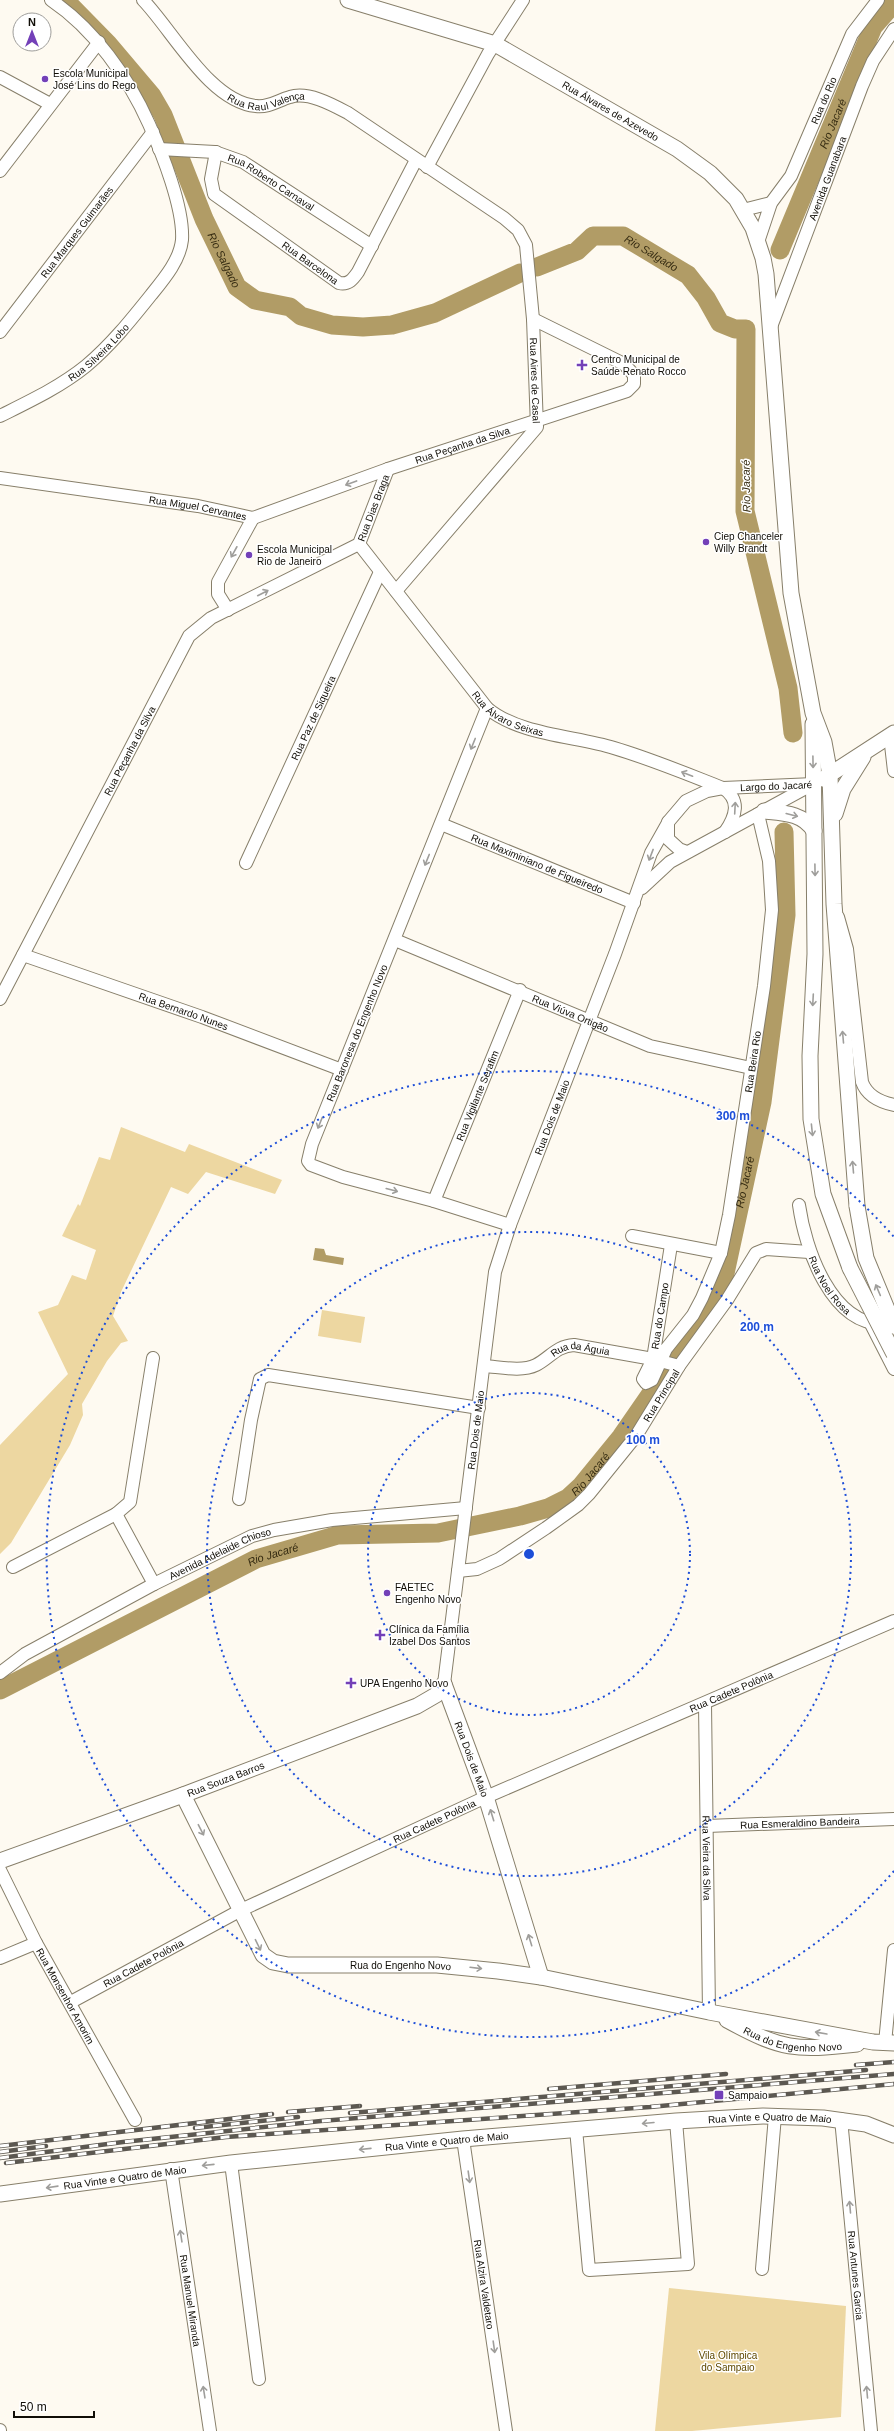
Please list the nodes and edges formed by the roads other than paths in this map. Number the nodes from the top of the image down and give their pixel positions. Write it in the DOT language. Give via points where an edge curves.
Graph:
graph roads {
  1 [pos="51,0"];
  2 [pos="143,0"];
  3 [pos="348,0"];
  4 [pos="523,0"];
  5 [pos="878,0"];
  6 [pos="894,28"];
  7 [pos="99,42"];
  8 [pos="495,44"];
  9 [pos="0,77"];
  10 [pos="50,104"];
  11 [pos="153,132"];
  12 [pos="159,148"];
  13 [pos="216,152"];
  14 [pos="416,160"];
  15 [pos="427,167"];
  16 [pos="0,171"];
  17 [pos="771,202"];
  18 [pos="743,210"];
  19 [pos="758,242"];
  20 [pos="372,246"];
  21 [pos="533,319"];
  22 [pos="769,329"];
  23 [pos="0,332"];
  24 [pos="0,416"];
  25 [pos="538,421"];
  26 [pos="388,470"];
  27 [pos="0,478"];
  28 [pos="253,518"];
  29 [pos="359,544"];
  30 [pos="380,572"];
  31 [pos="396,591"];
  32 [pos="228,610"];
  33 [pos="487,708"];
  34 [pos="813,713"];
  35 [pos="892,734"];
  36 [pos="870,749"];
  37 [pos="894,771"];
  38 [pos="830,775"];
  39 [pos="814,784"];
  40 [pos="723,788"];
  41 [pos="761,813"];
  42 [pos="669,821"];
  43 [pos="442,824"];
  44 [pos="830,828"];
  45 [pos="725,832"];
  46 [pos="814,832"];
  47 [pos="687,852"];
  48 [pos="246,863"];
  49 [pos="636,898"];
  50 [pos="834,904"];
  51 [pos="395,940"];
  52 [pos="23,955"];
  53 [pos="520,990"];
  54 [pos="0,999"];
  55 [pos="589,1020"];
  56 [pos="751,1068"];
  57 [pos="342,1070"];
  58 [pos="894,1105"];
  59 [pos="434,1201"];
  60 [pos="799,1205"];
  61 [pos="510,1225"];
  62 [pos="632,1236"];
  63 [pos="671,1245"];
  64 [pos="809,1252"];
  65 [pos="721,1254"];
  66 [pos="748,1265"];
  67 [pos="871,1324"];
  68 [pos="894,1325"];
  69 [pos="894,1354"];
  70 [pos="153,1358"];
  71 [pos="658,1361"];
  72 [pos="485,1366"];
  73 [pos="677,1366"];
  74 [pos="894,1369"];
  75 [pos="646,1383"];
  76 [pos="479,1408"];
  77 [pos="239,1499"];
  78 [pos="116,1514"];
  79 [pos="465,1514"];
  80 [pos="13,1567"];
  81 [pos="458,1571"];
  82 [pos="154,1584"];
  83 [pos="894,1621"];
  84 [pos="0,1673"];
  85 [pos="444,1684"];
  86 [pos="705,1704"];
  87 [pos="183,1795"];
  88 [pos="486,1797"];
  89 [pos="894,1819"];
  90 [pos="707,1826"];
  91 [pos="0,1861"];
  92 [pos="0,1870"];
  93 [pos="240,1910"];
  94 [pos="36,1942"];
  95 [pos="894,1950"];
  96 [pos="0,1958"];
  97 [pos="541,1977"];
  98 [pos="71,2002"];
  99 [pos="713,2013"];
  100 [pos="884,2043"];
  101 [pos="776,2116"];
  102 [pos="841,2119"];
  103 [pos="135,2120"];
  104 [pos="676,2121"];
  105 [pos="576,2129"];
  106 [pos="894,2136"];
  107 [pos="463,2139"];
  108 [pos="231,2163"];
  109 [pos="171,2169"];
  110 [pos="0,2194"];
  111 [pos="762,2269"];
  112 [pos="258,2379"];
  113 [pos="210,2431"];
  114 [pos="506,2431"];
  115 [pos="871,2431"];
  1 -- 7 [label="street"];
  2 -- 14 [label="street, Rua Raul Valença" via="200,72 221,91 256,106 268,105 292,96 309,97 328,103 348,113"];
  3 -- 8 [label="main road, Rua Álvares de Azevedo"];
  4 -- 8 [label="street"];
  5 -- 17 [label="street, Rua do Rio" via="852,34 791,176"];
  6 -- 22 [label="street, Avenida Guanabara" via="873,61 862,86"];
  7 -- 10 [label="street"];
  7 -- 11 [label="street" via="135,94"];
  8 -- 15 [label="street"];
  8 -- 18 [label="main road, Rua Álvares de Azevedo" via="652,134 695,162 725,186"];
  9 -- 10 [label="street"];
  10 -- 16 [label="street"];
  11 -- 12 [label="street"];
  11 -- 23 [label="street, Rua Marques Guimarães"];
  12 -- 13 [label="street, Rua Roberto Carnaval"];
  12 -- 24 [label="street, Rua Silveira Lobo" via="180,213 182,239 175,262 127,325 90,362 56,387"];
  13 -- 20 [label="street, Rua Roberto Carnaval" via="243,162 262,173"];
  13 -- 20 [label="street, Rua Barcelona" via="211,179 214,194 339,283 345,284 354,279"];
  14 -- 15 [label="street, Rua Aires de Casal"];
  14 -- 20 [label="street, Rua Barcelona"];
  15 -- 21 [label="street, Rua Aires de Casal" via="518,230 526,245"];
  17 -- 18 [label="street"];
  17 -- 19 [label="street, Rua do Rio"];
  18 -- 19 [label="main road, Rua Álvares de Azevedo"];
  19 -- 22 [label="main road, Rua Álvares de Azevedo" via="763,258"];
  21 -- 25 [label="street, Rua Aires de Casal"];
  21 -- 25 [label="street, Rua Peçanha da Silva" via="624,364 630,368 635,380 627,391"];
  22 -- 34 [label="main road, Rua Álvares de Azevedo" via="788,573"];
  25 -- 26 [label="street, Rua Peçanha da Silva"];
  25 -- 31 [label="street, Rua Aires de Casal" via="528,439 448,528"];
  26 -- 28 [label="street, Rua Miguel Cervantes, one-way"];
  26 -- 29 [label="street, Rua Dias Braga"];
  27 -- 28 [label="street, Rua Miguel Cervantes" via="198,506"];
  28 -- 32 [label="street, one-way" via="218,582 218,594"];
  29 -- 30 [label="street, Rua Álvaro Seixas"];
  32 -- 29 [label="street, Rua Dias Braga, one-way"];
  30 -- 31 [label="street, Rua Álvaro Seixas"];
  30 -- 48 [label="street, Rua Paz de Siqueira"];
  31 -- 33 [label="street, Rua Álvaro Seixas"];
  32 -- 52 [label="street, Rua Peçanha da Silva" via="211,618 190,636"];
  40 -- 33 [label="street, Rua Álvaro Seixas, one-way" via="614,748 522,726 497,716"];
  33 -- 43 [label="street, Rua Baronesa do Engenho Novo, one-way"];
  34 -- 38 [label="main road" via="824,742"];
  34 -- 39 [label="main road, one-way"];
  35 -- 36 [label="main road"];
  35 -- 37 [label="street"];
  36 -- 38 [label="main road"];
  36 -- 44 [label="main road" via="845,784"];
  38 -- 39 [label="main road"];
  38 -- 44 [label="main road"];
  39 -- 40 [label="street, Largo do Jacaré"];
  39 -- 41 [label="street, Largo do Jacaré"];
  39 -- 46 [label="main road"];
  40 -- 42 [label="street, Largo do Jacaré" via="708,791 686,801"];
  45 -- 40 [label="street, one-way" via="732,821 735,804 734,797"];
  41 -- 45 [label="street, Largo do Jacaré"];
  41 -- 46 [label="main road, one-way" via="799,817 810,825"];
  41 -- 56 [label="street, Rua Beira Rio" via="769,861 772,910 764,986"];
  42 -- 47 [label="street" via="668,839 679,849"];
  42 -- 49 [label="street, Largo do Jacaré, one-way" via="651,853"];
  43 -- 49 [label="street, Rua Maximiniano de Figueiredo"];
  43 -- 51 [label="street, Rua Baronesa do Engenho Novo, one-way"];
  44 -- 50 [label="main road"];
  45 -- 47 [label="street, Largo do Jacaré"];
  46 -- 69 [label="main road, one-way, bridge" via="815,954 810,1056 811,1119 823,1194 850,1268"];
  47 -- 49 [label="street, Largo do Jacaré" via="661,869"];
  49 -- 55 [label="street, Rua Dois de Maio"];
  50 -- 58 [label="street" via="848,949 864,1089 874,1098"];
  68 -- 50 [label="main road, one-way, bridge" via="866,1258 857,1206"];
  51 -- 53 [label="street, Rua Viúva Ortigão"];
  51 -- 57 [label="street, Rua Baronesa do Engenho Novo"];
  52 -- 54 [label="street, Rua Peçanha da Silva"];
  52 -- 57 [label="street, Rua Bernardo Nunes" via="202,1017"];
  53 -- 55 [label="street, Rua Viúva Ortigão"];
  53 -- 59 [label="street, Rua Vigilante Serafim"];
  55 -- 56 [label="street, Rua Viúva Ortigão" via="650,1046"];
  55 -- 61 [label="street, Rua Dois de Maio"];
  56 -- 65 [label="street, Rua Beira Rio"];
  57 -- 59 [label="street, Rua Baronesa do Engenho Novo, one-way" via="308,1156 311,1166"];
  59 -- 61 [label="street, Rua Baronesa do Engenho Novo"];
  60 -- 64 [label="street"];
  61 -- 72 [label="street, Rua Dois de Maio" via="495,1272"];
  62 -- 63 [label="street"];
  63 -- 65 [label="street"];
  63 -- 71 [label="street, Rua do Campo"];
  64 -- 66 [label="street, Rua Noel Rosa" via="766,1249 756,1254"];
  64 -- 67 [label="street, Rua Noel Rosa" via="844,1309"];
  65 -- 71 [label="street, Rua Beira Rio" via="702,1298"];
  66 -- 73 [label="street, Rua Principal" via="727,1300"];
  67 -- 68 [label="street"];
  67 -- 74 [label="street"];
  70 -- 78 [label="street" via="132,1497 125,1508"];
  71 -- 72 [label="street, Rua da Águia" via="569,1345 557,1348 536,1365 526,1368"];
  71 -- 73 [label="street, Rua da Águia"];
  71 -- 75 [label="street, Rua do Campo" via="643,1379"];
  72 -- 76 [label="street, Rua Dois de Maio"];
  73 -- 81 [label="street, Rua Principal" via="636,1436 578,1505 491,1563 477,1569"];
  76 -- 77 [label="street" via="268,1374 260,1379"];
  76 -- 79 [label="street, Rua Dois de Maio"];
  78 -- 80 [label="street"];
  78 -- 82 [label="street"];
  79 -- 81 [label="street, Rua Dois de Maio"];
  79 -- 82 [label="street, Avenida Adelaide Chioso" via="332,1520 274,1530 227,1547"];
  81 -- 85 [label="street, Rua Dois de Maio"];
  82 -- 84 [label="street, Avenida Adelaide Chioso" via="25,1654"];
  83 -- 86 [label="street, Rua Cadete Polônia"];
  85 -- 87 [label="main road, Rua Souza Barros" via="436,1695 417,1706"];
  85 -- 88 [label="main road, Rua Dois de Maio"];
  86 -- 88 [label="street, Rua Cadete Polônia"];
  86 -- 90 [label="street, Rua Vieira da Silva"];
  87 -- 91 [label="main road, Rua Souza Barros"];
  87 -- 93 [label="main road, Rua do Engenho Novo, one-way"];
  88 -- 93 [label="street, Rua Cadete Polônia"];
  97 -- 88 [label="main road, Rua Dois de Maio, one-way"];
  89 -- 90 [label="street, Rua Esmeraldino Bandeira"];
  90 -- 99 [label="street, Rua Vieira da Silva"];
  92 -- 94 [label="street, Rua Monsenhor Amorim"];
  93 -- 97 [label="main road, Rua do Engenho Novo, one-way" via="263,1955 267,1960 280,1964 437,1966"];
  93 -- 98 [label="street, Rua Cadete Polônia"];
  94 -- 96 [label="street"];
  94 -- 98 [label="street, Rua Monsenhor Amorim"];
  95 -- 100 [label="street"];
  97 -- 99 [label="main road, Rua do Engenho Novo"];
  98 -- 103 [label="street, Rua Monsenhor Amorim"];
  99 -- 100 [label="main road, Rua do Engenho Novo" via="782,2046 815,2049"];
  101 -- 102 [label="main road, Rua Vinte e Quatro de Maio"];
  101 -- 104 [label="main road, Rua Vinte e Quatro de Maio"];
  101 -- 111 [label="street"];
  102 -- 106 [label="main road, Rua Vinte e Quatro de Maio" via="866,2124"];
  115 -- 102 [label="street, Rua Antunes Garcia, one-way"];
  104 -- 105 [label="main road, Rua Vinte e Quatro de Maio, one-way"];
  104 -- 105 [label="street" via="688,2264 589,2270"];
  105 -- 107 [label="main road, Rua Vinte e Quatro de Maio"];
  107 -- 108 [label="main road, Rua Vinte e Quatro de Maio, one-way"];
  107 -- 114 [label="street, Rua Alzira Valdetaro, one-way"];
  108 -- 109 [label="main road, Rua Vinte e Quatro de Maio, one-way"];
  108 -- 112 [label="street"];
  109 -- 110 [label="main road, Rua Vinte e Quatro de Maio, one-way"];
  113 -- 109 [label="street, Rua Manuel Miranda, one-way"];
}
